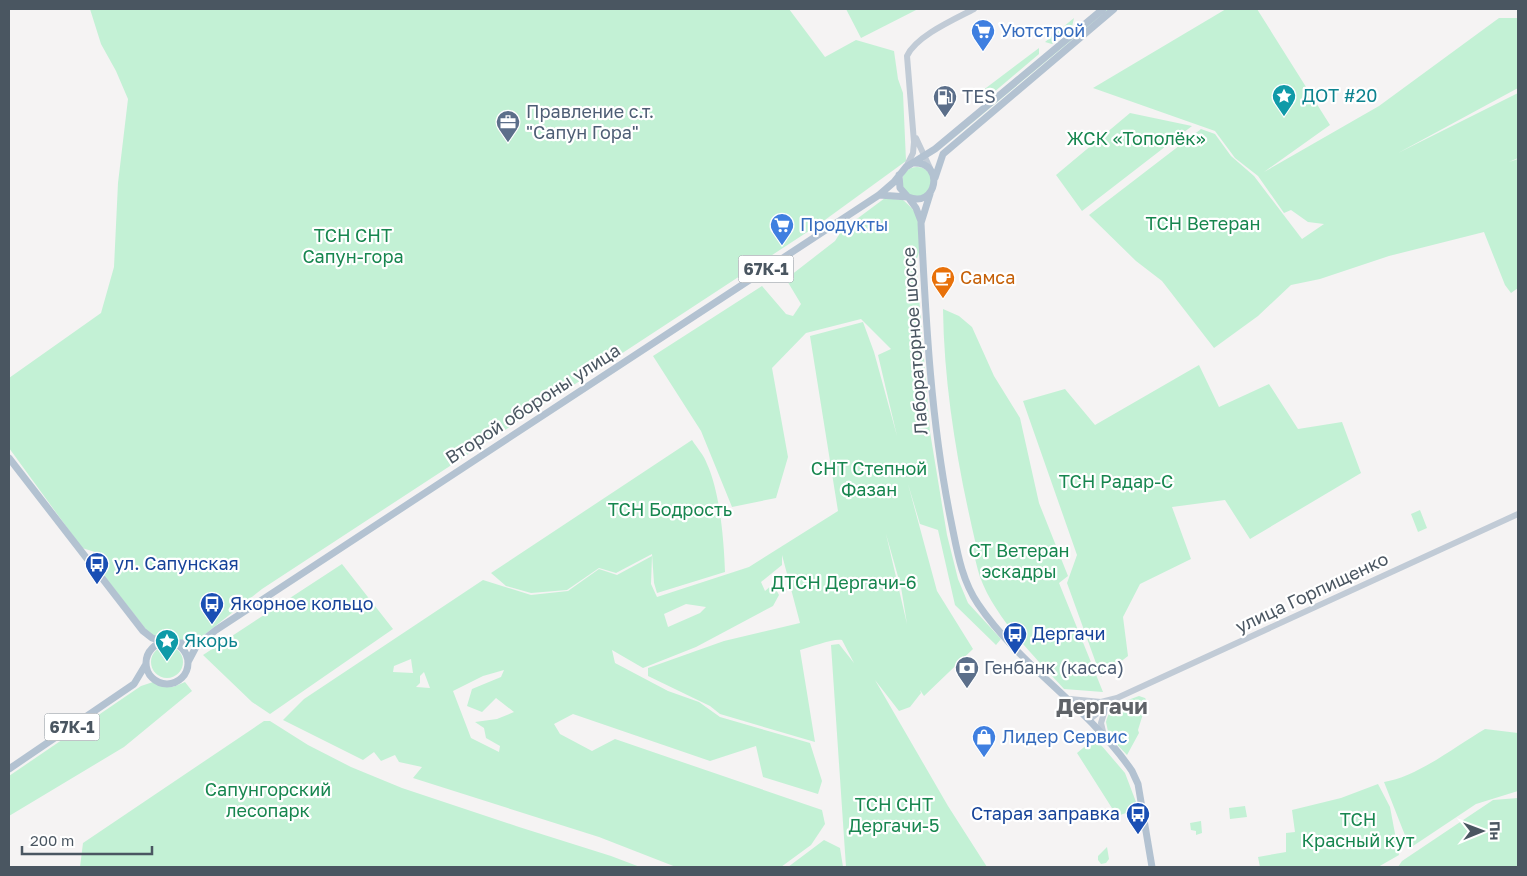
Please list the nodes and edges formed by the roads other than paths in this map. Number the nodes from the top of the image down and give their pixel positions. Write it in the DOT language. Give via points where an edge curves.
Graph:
graph roads {
  1 [pos="974,9"];
  2 [pos="1103,9"];
  3 [pos="1114,9"];
  4 [pos="914,134"];
  5 [pos="918,141"];
  6 [pos="935,149"];
  7 [pos="924,156"];
  8 [pos="913,163"];
  9 [pos="906,167"];
  10 [pos="930,168"];
  11 [pos="900,175"];
  12 [pos="935,178"];
  13 [pos="930,194"];
  14 [pos="879,195"];
  15 [pos="908,197"];
  16 [pos="921,223"];
  17 [pos="9,458"];
  18 [pos="1518,514"];
  19 [pos="143,631"];
  20 [pos="203,639"];
  21 [pos="164,642"];
  22 [pos="177,643"];
  23 [pos="148,653"];
  24 [pos="188,662"];
  25 [pos="146,664"];
  26 [pos="157,681"];
  27 [pos="134,684"];
  28 [pos="1117,698"];
  29 [pos="1070,699"];
  30 [pos="1101,702"];
  31 [pos="1091,704"];
  32 [pos="1106,708"];
  33 [pos="1089,717"];
  34 [pos="1106,739"];
  35 [pos="9,769"];
  36 [pos="1152,867"];
  1 -- 4 [label="main road, 67К-1" via="929,35 907,56"];
  2 -- 6 [label="main road"];
  3 -- 12 [label="main road" via="949,150 940,159"];
  4 -- 5 [label="main road, 67К-1"];
  4 -- 9 [label="main road, 67К-1" via="913,153"];
  5 -- 6 [label="main road" via="927,149"];
  5 -- 7 [label="main road, 67К-1"];
  6 -- 7 [label="main road"];
  7 -- 8 [label="main road"];
  7 -- 10 [label="main road, 67К-1"];
  8 -- 9 [label="main road, 67К-1"];
  8 -- 10 [label="main road"];
  9 -- 11 [label="main road, 67К-1"];
  10 -- 12 [label="main road, 67К-1"];
  11 -- 14 [label="main road, 67К-1"];
  11 -- 15 [label="main road" via="900,188"];
  12 -- 13 [label="main road"];
  13 -- 15 [label="main road" via="920,199"];
  13 -- 16 [label="main road, Лабораторное шоссе"];
  14 -- 15 [label="main road"];
  14 -- 20 [label="main road, Второй обороны улица / 67К-1"];
  15 -- 16 [label="main road, Лабораторное шоссе"];
  16 -- 29 [label="main road, Лабораторное шоссе" via="939,452 965,578 970,592 986,615"];
  17 -- 19 [label="main road"];
  18 -- 28 [label="main road, улица Горпищенко"];
  19 -- 21 [label="main road"];
  19 -- 23 [label="main road"];
  20 -- 22 [label="main road, Второй обороны улица / 67К-1"];
  20 -- 24 [label="main road, Второй обороны улица / 67К-1" via="193,649"];
  21 -- 22 [label="main road, 67К-1"];
  21 -- 23 [label="main road" via="156,644"];
  22 -- 24 [label="main road" via="184,650"];
  23 -- 25 [label="main road, 67К-1"];
  24 -- 26 [label="main road, 67К-1" via="180,680 170,684"];
  25 -- 26 [label="main road" via="149,674"];
  25 -- 27 [label="main road, 67К-1"];
  26 -- 27 [label="main road, 67К-1" via="147,679"];
  27 -- 35 [label="main road, 67К-1"];
  28 -- 30 [label="main road, улица Горпищенко"];
  28 -- 32 [label="main road, улица Горпищенко"];
  29 -- 30 [label="main road, улица Горпищенко"];
  29 -- 33 [label="main road, Лабораторное шоссе"];
  30 -- 31 [label="main road"];
  31 -- 33 [label="main road" via="1086,707"];
  31 -- 33 [label="main road" via="1098,709"];
  32 -- 33 [label="main road, улица Горпищенко"];
  32 -- 34 [label="main road" via="1101,724"];
  33 -- 34 [label="main road, Лабораторное шоссе"];
  34 -- 36 [label="main road, Лабораторное шоссе" via="1125,761 1138,784"];
}
